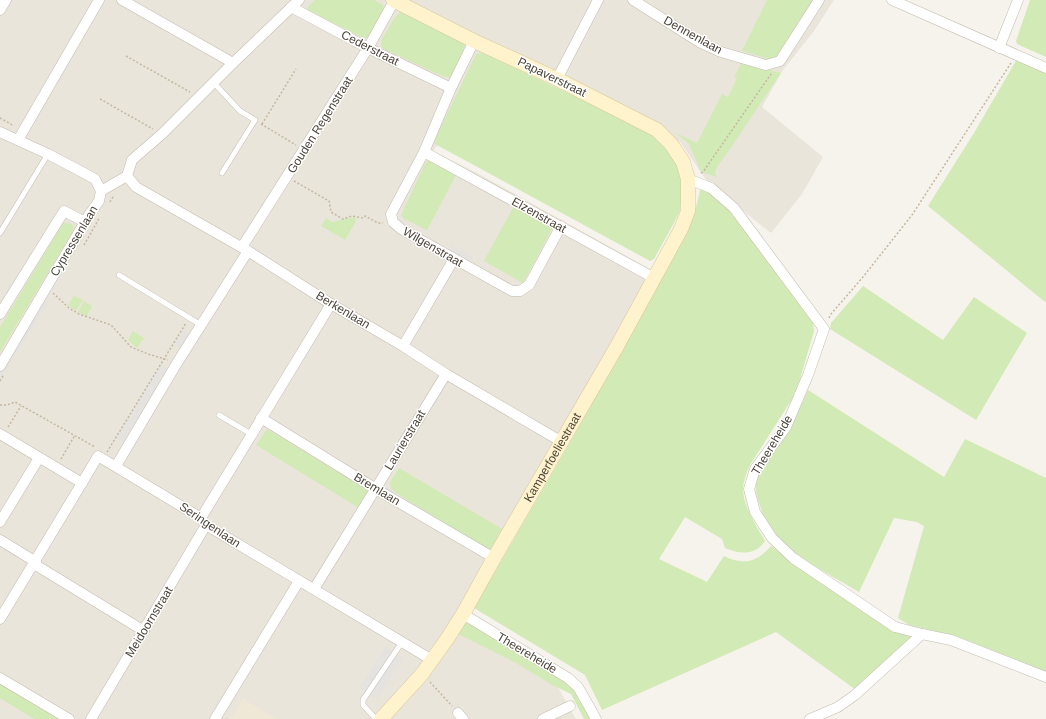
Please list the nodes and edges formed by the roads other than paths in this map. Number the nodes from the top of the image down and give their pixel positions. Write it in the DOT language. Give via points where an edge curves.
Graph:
graph roads {
  1 [pos="6,0"];
  2 [pos="99,0"];
  3 [pos="122,0"];
  4 [pos="299,0"];
  5 [pos="394,0"];
  6 [pos="598,0"];
  7 [pos="632,0"];
  8 [pos="819,0"];
  9 [pos="892,0"];
  10 [pos="1018,0"];
  11 [pos="287,7"];
  12 [pos="0,10"];
  13 [pos="474,41"];
  14 [pos="368,48"];
  15 [pos="999,48"];
  16 [pos="233,63"];
  17 [pos="1046,68"];
  18 [pos="558,79"];
  19 [pos="213,82"];
  20 [pos="451,88"];
  21 [pos="0,132"];
  22 [pos="21,136"];
  23 [pos="424,152"];
  24 [pos="48,154"];
  25 [pos="222,173"];
  26 [pos="127,176"];
  27 [pos="688,179"];
  28 [pos="101,191"];
  29 [pos="85,222"];
  30 [pos="561,226"];
  31 [pos="0,233"];
  32 [pos="245,249"];
  33 [pos="454,259"];
  34 [pos="119,275"];
  35 [pos="654,278"];
  36 [pos="330,304"];
  37 [pos="0,314"];
  38 [pos="201,325"];
  39 [pos="403,346"];
  40 [pos="0,366"];
  41 [pos="446,374"];
  42 [pos="220,415"];
  43 [pos="261,418"];
  44 [pos="251,434"];
  45 [pos="1,435"];
  46 [pos="562,442"];
  47 [pos="39,458"];
  48 [pos="116,466"];
  49 [pos="82,483"];
  50 [pos="376,489"];
  51 [pos="203,521"];
  52 [pos="0,522"];
  53 [pos="0,540"];
  54 [pos="494,558"];
  55 [pos="35,563"];
  56 [pos="298,581"];
  57 [pos="314,589"];
  58 [pos="463,614"];
  59 [pos="0,619"];
  60 [pos="144,631"];
  61 [pos="922,634"];
  62 [pos="402,642"];
  63 [pos="432,660"];
  64 [pos="1046,677"];
  65 [pos="0,678"];
  66 [pos="570,706"];
  67 [pos="69,719"];
  68 [pos="91,719"];
  69 [pos="215,719"];
  70 [pos="376,719"];
  71 [pos="381,719"];
  72 [pos="543,719"];
  73 [pos="596,719"];
  74 [pos="810,719"];
  1 -- 12 [label="street"];
  2 -- 22 [label="street"];
  3 -- 16 [label="street"];
  4 -- 11 [label="street"];
  5 -- 13 [label="street, Papaverstraat"];
  5 -- 14 [label="street, Gouden Regenstraat"];
  6 -- 18 [label="street"];
  7 -- 8 [label="street, Dennenlaan" via="721,52 766,65 780,61"];
  9 -- 15 [label="street"];
  10 -- 15 [label="street"];
  11 -- 14 [label="street, Cederstraat"];
  11 -- 16 [label="street"];
  13 -- 18 [label="street, Papaverstraat"];
  13 -- 20 [label="street, Wilgenstraat"];
  14 -- 20 [label="street, Cederstraat"];
  14 -- 32 [label="street, Gouden Regenstraat" via="303,150"];
  15 -- 17 [label="street"];
  16 -- 19 [label="street"];
  18 -- 27 [label="street, Papaverstraat" via="657,130 671,144 683,162"];
  19 -- 25 [label="lane" via="240,111 255,120"];
  19 -- 26 [label="street" via="162,134 132,160"];
  20 -- 23 [label="street, Wilgenstraat"];
  21 -- 22 [label="street"];
  22 -- 24 [label="street"];
  23 -- 30 [label="street, Elzenstraat"];
  23 -- 33 [label="street, Wilgenstraat" via="391,214 393,222"];
  24 -- 28 [label="street" via="95,180"];
  24 -- 31 [label="lane"];
  26 -- 28 [label="street, Cypressenlaan"];
  26 -- 32 [label="street, Berkenlaan" via="136,187"];
  27 -- 35 [label="street, Kamperfoeliestraat" via="688,211"];
  27 -- 61 [label="street, Theereheide" via="711,188 734,208 824,329 786,427 755,469 749,489 755,512 772,538 793,558 896,627"];
  28 -- 29 [label="street, Cypressenlaan" via="99,201"];
  29 -- 37 [label="street" via="64,211"];
  29 -- 40 [label="street, Cypressenlaan"];
  30 -- 33 [label="street, Wilgenstraat" via="529,285 520,291 512,291"];
  30 -- 35 [label="street, Elzenstraat"];
  32 -- 36 [label="street, Berkenlaan"];
  32 -- 38 [label="street, Gouden Regenstraat"];
  33 -- 39 [label="street"];
  34 -- 38 [label="lane"];
  35 -- 46 [label="street, Kamperfoeliestraat"];
  36 -- 39 [label="street, Berkenlaan"];
  36 -- 43 [label="street, Meidoornstraat"];
  38 -- 48 [label="street, Gouden Regenstraat"];
  39 -- 41 [label="street, Berkenlaan"];
  41 -- 46 [label="street, Berkenlaan"];
  41 -- 50 [label="street, Laurierstraat"];
  42 -- 44 [label="lane"];
  43 -- 44 [label="street, Meidoornstraat"];
  43 -- 50 [label="street, Bremlaan"];
  44 -- 51 [label="street, Meidoornstraat"];
  45 -- 47 [label="street"];
  46 -- 54 [label="street, Kamperfoeliestraat"];
  47 -- 49 [label="street"];
  47 -- 52 [label="street"];
  48 -- 49 [label="street, Seringenlaan" via="105,456 98,456"];
  48 -- 51 [label="street, Seringenlaan"];
  49 -- 55 [label="street"];
  50 -- 54 [label="street, Bremlaan"];
  50 -- 57 [label="street, Laurierstraat"];
  51 -- 56 [label="street, Seringenlaan"];
  51 -- 60 [label="street, Meidoornstraat"];
  53 -- 55 [label="street"];
  54 -- 58 [label="street, Kamperfoeliestraat"];
  55 -- 59 [label="street"];
  55 -- 60 [label="street"];
  56 -- 57 [label="street, Seringenlaan"];
  56 -- 69 [label="street"];
  57 -- 62 [label="street, Seringenlaan"];
  58 -- 63 [label="street, Kamperfoeliestraat"];
  58 -- 73 [label="street, Theereheide" via="568,678 578,687"];
  60 -- 68 [label="street, Meidoornstraat"];
  61 -- 64 [label="street, Theereheide" via="951,640"];
  61 -- 74 [label="street" via="855,695"];
  62 -- 63 [label="street, Seringenlaan"];
  62 -- 70 [label="lane" via="363,700 362,705"];
  63 -- 71 [label="street, Kamperfoeliestraat"];
  65 -- 67 [label="street"];
  66 -- 72 [label="street"];
}
